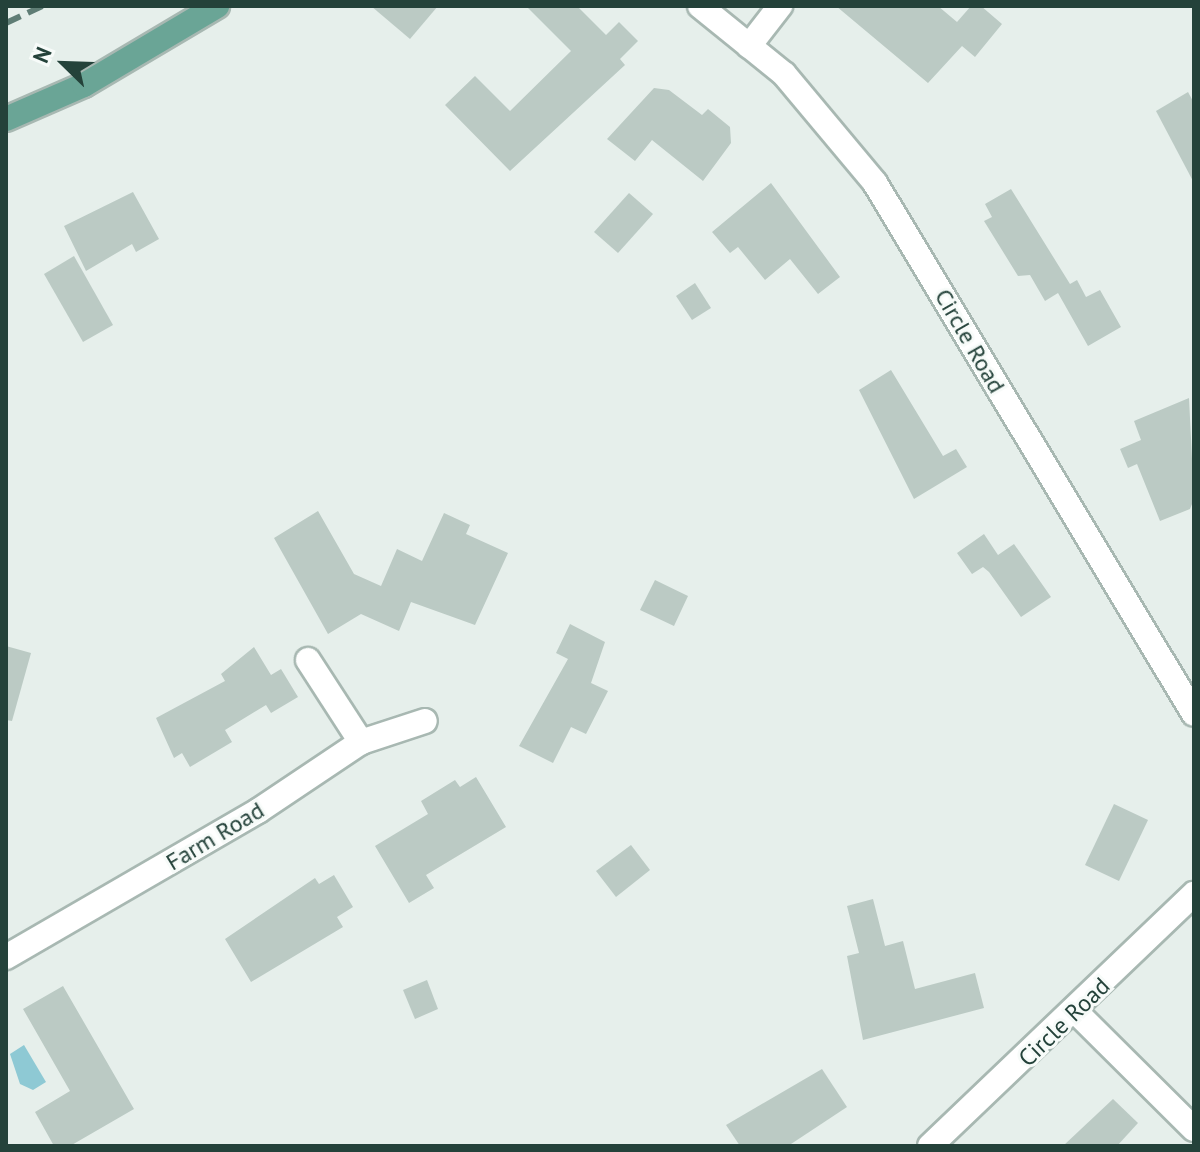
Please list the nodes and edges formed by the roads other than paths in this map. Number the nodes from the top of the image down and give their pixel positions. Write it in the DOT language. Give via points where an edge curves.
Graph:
graph roads {
  1 [pos="217,6"];
  2 [pos="700,6"];
  3 [pos="780,6"];
  4 [pos="749,46"];
  5 [pos="6,119"];
  6 [pos="308,660"];
  7 [pos="1194,714"];
  8 [pos="425,721"];
  9 [pos="361,742"];
  10 [pos="1194,894"];
  11 [pos="6,957"];
  12 [pos="1076,1012"];
  13 [pos="1194,1129"];
  14 [pos="930,1146"];
  1 -- 5 [label="main road" via="98,77"];
  2 -- 4 [label="street, Circle Road"];
  3 -- 4 [label="street"];
  4 -- 7 [label="street, Circle Road" via="831,122 875,183"];
  6 -- 9 [label="street"];
  8 -- 9 [label="street, Farm Road"];
  9 -- 11 [label="street, Farm Road" via="258,811"];
  10 -- 12 [label="street, Circle Road"];
  12 -- 13 [label="street"];
  12 -- 14 [label="street, Circle Road"];
}
